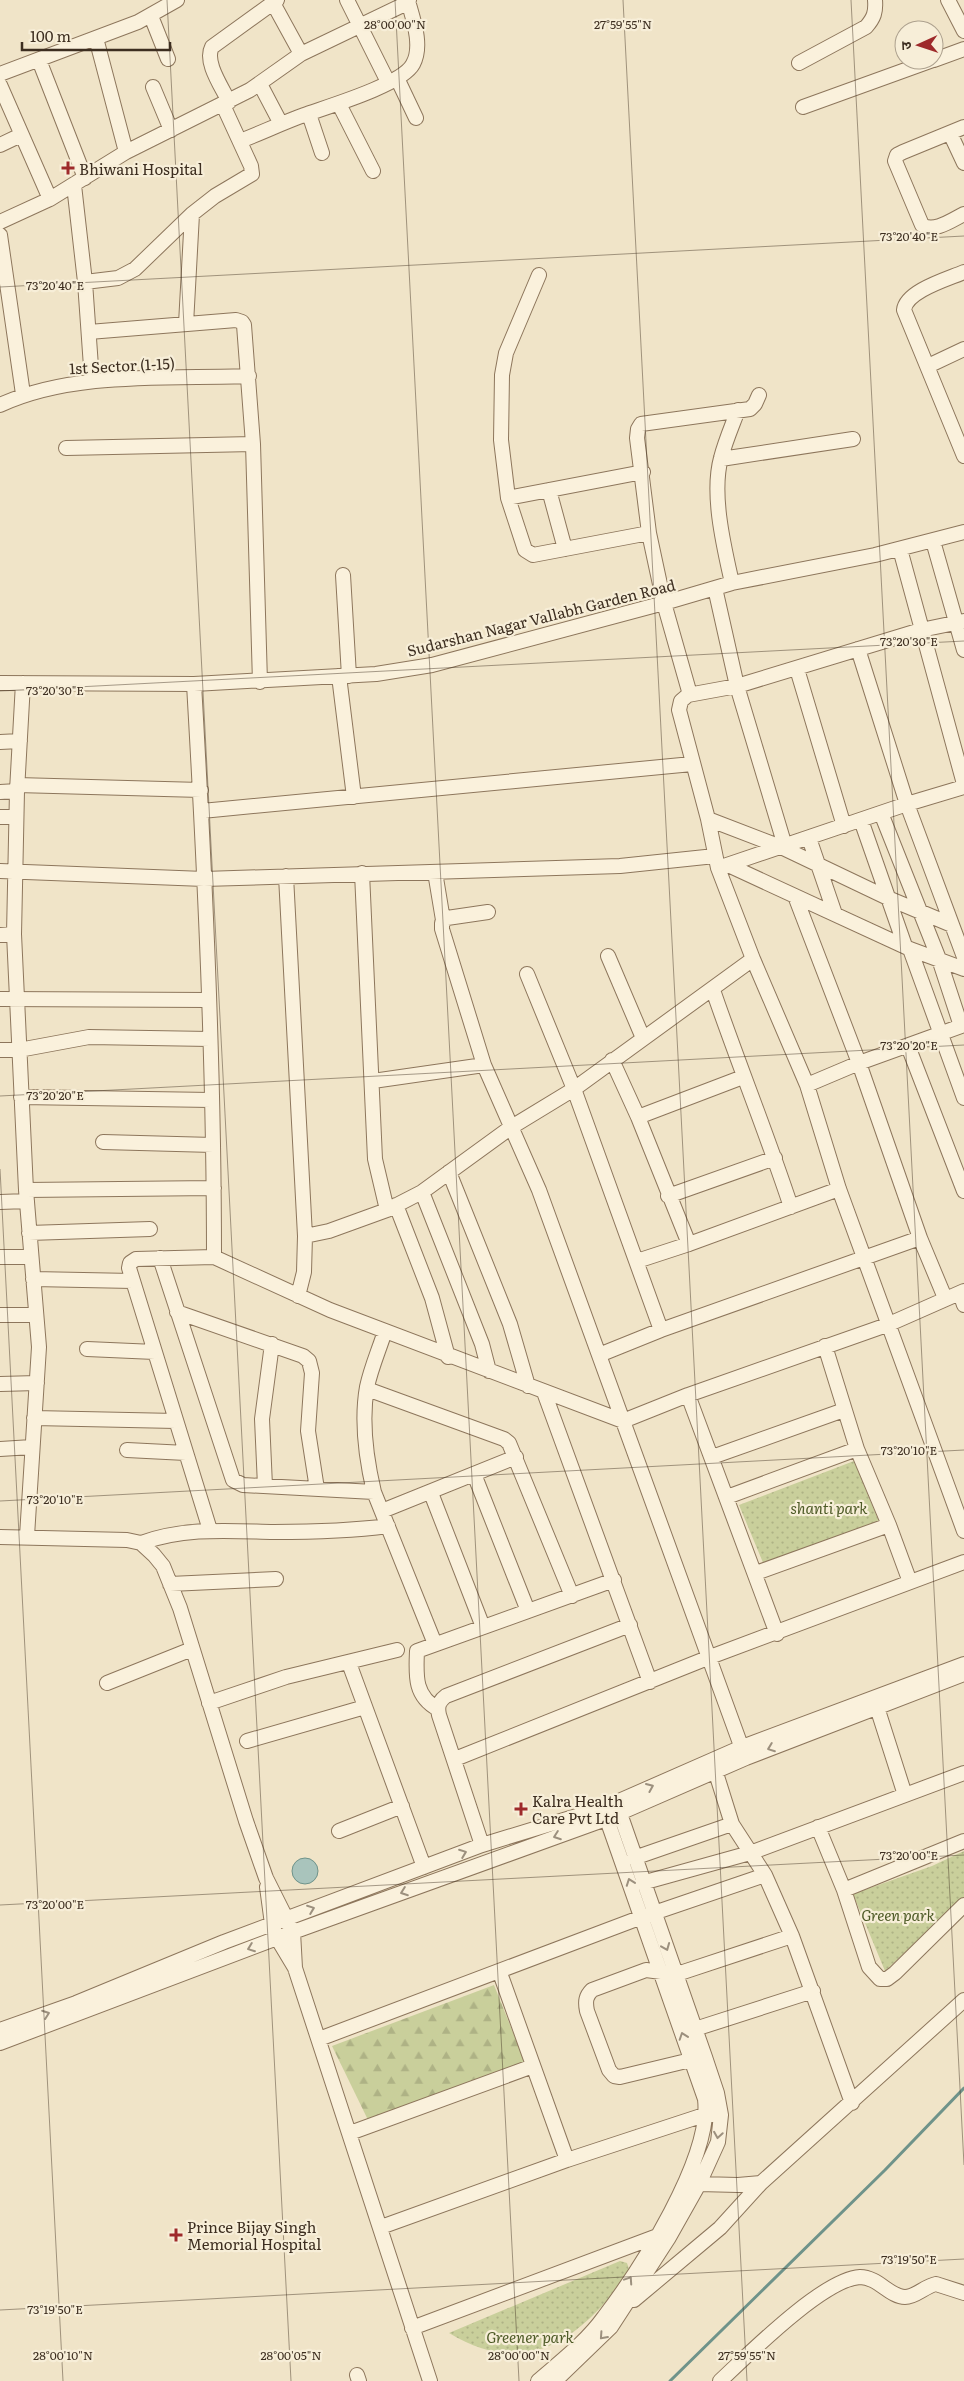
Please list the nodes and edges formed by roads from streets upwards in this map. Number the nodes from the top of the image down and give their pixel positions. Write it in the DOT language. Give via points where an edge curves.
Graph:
graph roads {
  1 [pos="177,0"];
  2 [pos="346,0"];
  3 [pos="408,0"];
  4 [pos="875,0"];
  5 [pos="963,0"];
  6 [pos="275,1"];
  7 [pos="950,5"];
  8 [pos="151,16"];
  9 [pos="360,26"];
  10 [pos="964,31"];
  11 [pos="96,38"];
  12 [pos="964,49"];
  13 [pos="301,54"];
  14 [pos="944,56"];
  15 [pos="168,59"];
  16 [pos="39,60"];
  17 [pos="799,63"];
  18 [pos="906,70"];
  19 [pos="0,74"];
  20 [pos="392,80"];
  21 [pos="260,84"];
  22 [pos="0,85"];
  23 [pos="153,88"];
  24 [pos="226,103"];
  25 [pos="339,104"];
  26 [pos="802,107"];
  27 [pos="309,114"];
  28 [pos="416,118"];
  29 [pos="281,124"];
  30 [pos="964,127"];
  31 [pos="171,130"];
  32 [pos="950,133"];
  33 [pos="21,135"];
  34 [pos="240,142"];
  35 [pos="0,145"];
  36 [pos="126,152"];
  37 [pos="322,153"];
  38 [pos="964,163"];
  39 [pos="373,171"];
  40 [pos="79,182"];
  41 [pos="50,199"];
  42 [pos="192,214"];
  43 [pos="964,214"];
  44 [pos="0,222"];
  45 [pos="0,234"];
  46 [pos="964,272"];
  47 [pos="539,275"];
  48 [pos="85,282"];
  49 [pos="186,324"];
  50 [pos="88,332"];
  51 [pos="964,349"];
  52 [pos="928,366"];
  53 [pos="249,376"];
  54 [pos="92,381"];
  55 [pos="23,394"];
  56 [pos="759,395"];
  57 [pos="0,405"];
  58 [pos="738,410"];
  59 [pos="958,423"];
  60 [pos="853,439"];
  61 [pos="253,444"];
  62 [pos="66,448"];
  63 [pos="964,456"];
  64 [pos="720,459"];
  65 [pos="643,472"];
  66 [pos="549,490"];
  67 [pos="508,498"];
  68 [pos="964,532"];
  69 [pos="649,533"];
  70 [pos="933,541"];
  71 [pos="565,549"];
  72 [pos="900,549"];
  73 [pos="342,576"];
  74 [pos="732,583"];
  75 [pos="714,588"];
  76 [pos="664,604"];
  77 [pos="960,622"];
  78 [pos="921,630"];
  79 [pos="858,649"];
  80 [pos="964,650"];
  81 [pos="797,669"];
  82 [pos="344,676"];
  83 [pos="260,682"];
  84 [pos="0,683"];
  85 [pos="23,683"];
  86 [pos="194,684"];
  87 [pos="737,686"];
  88 [pos="688,695"];
  89 [pos="20,741"];
  90 [pos="0,742"];
  91 [pos="692,764"];
  92 [pos="964,786"];
  93 [pos="17,788"];
  94 [pos="200,790"];
  95 [pos="0,792"];
  96 [pos="354,797"];
  97 [pos="908,804"];
  98 [pos="202,811"];
  99 [pos="881,813"];
  100 [pos="0,817"];
  101 [pos="16,817"];
  102 [pos="708,819"];
  103 [pos="861,820"];
  104 [pos="844,826"];
  105 [pos="809,838"];
  106 [pos="783,847"];
  107 [pos="720,863"];
  108 [pos="819,866"];
  109 [pos="0,871"];
  110 [pos="14,871"];
  111 [pos="435,872"];
  112 [pos="362,873"];
  113 [pos="286,876"];
  114 [pos="204,880"];
  115 [pos="795,896"];
  116 [pos="890,900"];
  117 [pos="488,912"];
  118 [pos="919,912"];
  119 [pos="835,914"];
  120 [pos="444,920"];
  121 [pos="952,925"];
  122 [pos="14,934"];
  123 [pos="0,935"];
  124 [pos="907,948"];
  125 [pos="608,956"];
  126 [pos="964,957"];
  127 [pos="753,959"];
  128 [pos="939,959"];
  129 [pos="964,969"];
  130 [pos="527,974"];
  131 [pos="713,990"];
  132 [pos="0,999"];
  133 [pos="17,999"];
  134 [pos="208,1000"];
  135 [pos="962,1026"];
  136 [pos="942,1034"];
  137 [pos="643,1038"];
  138 [pos="210,1039"];
  139 [pos="908,1046"];
  140 [pos="0,1050"];
  141 [pos="19,1050"];
  142 [pos="612,1060"];
  143 [pos="859,1063"];
  144 [pos="484,1065"];
  145 [pos="743,1077"];
  146 [pos="373,1080"];
  147 [pos="807,1085"];
  148 [pos="574,1089"];
  149 [pos="21,1097"];
  150 [pos="964,1098"];
  151 [pos="212,1100"];
  152 [pos="638,1117"];
  153 [pos="510,1128"];
  154 [pos="103,1142"];
  155 [pos="213,1145"];
  156 [pos="775,1158"];
  157 [pos="449,1172"];
  158 [pos="214,1188"];
  159 [pos="839,1189"];
  160 [pos="964,1191"];
  161 [pos="422,1192"];
  162 [pos="26,1196"];
  163 [pos="668,1196"];
  164 [pos="0,1202"];
  165 [pos="392,1207"];
  166 [pos="791,1207"];
  167 [pos="150,1229"];
  168 [pos="29,1233"];
  169 [pos="305,1236"];
  170 [pos="920,1238"];
  171 [pos="689,1244"];
  172 [pos="214,1256"];
  173 [pos="0,1257"];
  174 [pos="32,1257"];
  175 [pos="160,1258"];
  176 [pos="864,1260"];
  177 [pos="637,1261"];
  178 [pos="33,1279"];
  179 [pos="133,1281"];
  180 [pos="298,1296"];
  181 [pos="963,1296"];
  182 [pos="945,1298"];
  183 [pos="177,1312"];
  184 [pos="0,1315"];
  185 [pos="36,1315"];
  186 [pos="887,1325"];
  187 [pos="661,1330"];
  188 [pos="385,1331"];
  189 [pos="272,1344"];
  190 [pos="825,1346"];
  191 [pos="87,1349"];
  192 [pos="155,1352"];
  193 [pos="599,1354"];
  194 [pos="448,1357"];
  195 [pos="489,1371"];
  196 [pos="37,1383"];
  197 [pos="0,1384"];
  198 [pos="528,1386"];
  199 [pos="367,1389"];
  200 [pos="544,1392"];
  201 [pos="688,1395"];
  202 [pos="844,1410"];
  203 [pos="34,1418"];
  204 [pos="176,1421"];
  205 [pos="623,1421"];
  206 [pos="32,1447"];
  207 [pos="0,1448"];
  208 [pos="857,1449"];
  209 [pos="127,1450"];
  210 [pos="186,1453"];
  211 [pos="516,1457"];
  212 [pos="712,1457"];
  213 [pos="474,1474"];
  214 [pos="265,1486"];
  215 [pos="317,1489"];
  216 [pos="374,1492"];
  217 [pos="432,1492"];
  218 [pos="726,1497"];
  219 [pos="382,1511"];
  220 [pos="889,1525"];
  221 [pos="388,1526"];
  222 [pos="210,1530"];
  223 [pos="964,1531"];
  224 [pos="27,1536"];
  225 [pos="0,1537"];
  226 [pos="142,1543"];
  227 [pos="964,1562"];
  228 [pos="756,1573"];
  229 [pos="276,1579"];
  230 [pos="614,1580"];
  231 [pos="910,1582"];
  232 [pos="170,1584"];
  233 [pos="572,1596"];
  234 [pos="528,1612"];
  235 [pos="630,1626"];
  236 [pos="483,1627"];
  237 [pos="777,1634"];
  238 [pos="435,1644"];
  239 [pos="192,1649"];
  240 [pos="397,1650"];
  241 [pos="710,1657"];
  242 [pos="349,1663"];
  243 [pos="964,1664"];
  244 [pos="964,1674"];
  245 [pos="650,1682"];
  246 [pos="107,1683"];
  247 [pos="209,1703"];
  248 [pos="876,1703"];
  249 [pos="366,1707"];
  250 [pos="438,1708"];
  251 [pos="247,1741"];
  252 [pos="744,1753"];
  253 [pos="455,1759"];
  254 [pos="716,1773"];
  255 [pos="964,1773"];
  256 [pos="905,1795"];
  257 [pos="402,1806"];
  258 [pos="611,1810"];
  259 [pos="732,1824"];
  260 [pos="818,1827"];
  261 [pos="339,1831"];
  262 [pos="964,1841"];
  263 [pos="482,1846"];
  264 [pos="750,1853"];
  265 [pos="634,1858"];
  266 [pos="424,1867"];
  267 [pos="765,1875"];
  268 [pos="266,1878"];
  269 [pos="642,1882"];
  270 [pos="844,1890"];
  271 [pos="964,1905"];
  272 [pos="648,1915"];
  273 [pos="287,1918"];
  274 [pos="272,1924"];
  275 [pos="292,1932"];
  276 [pos="792,1936"];
  277 [pos="277,1938"];
  278 [pos="294,1968"];
  279 [pos="662,1972"];
  280 [pos="500,1973"];
  281 [pos="677,1974"];
  282 [pos="813,1991"];
  283 [pos="964,2000"];
  284 [pos="696,2029"];
  285 [pos="0,2030"];
  286 [pos="319,2040"];
  287 [pos="0,2043"];
  288 [pos="698,2059"];
  289 [pos="533,2066"];
  290 [pos="852,2103"];
  291 [pos="714,2115"];
  292 [pos="350,2133"];
  293 [pos="567,2160"];
  294 [pos="762,2183"];
  295 [pos="699,2184"];
  296 [pos="381,2227"];
  297 [pos="663,2237"];
  298 [pos="964,2293"];
  299 [pos="624,2309"];
  300 [pos="412,2328"];
  301 [pos="430,2381"];
  302 [pos="538,2381"];
  303 [pos="555,2381"];
  304 [pos="720,2381"];
  1 -- 8 [label="street"];
  2 -- 9 [label="street"];
  3 -- 9 [label="street" via="403,6"];
  3 -- 20 [label="street" via="415,27 416,58 409,70"];
  4 -- 17 [label="street" via="874,19 866,27"];
  5 -- 7 [label="street"];
  6 -- 13 [label="street"];
  6 -- 24 [label="street" via="209,52"];
  7 -- 10 [label="street"];
  8 -- 11 [label="street"];
  8 -- 15 [label="street"];
  9 -- 13 [label="street"];
  9 -- 20 [label="street"];
  11 -- 16 [label="street"];
  11 -- 36 [label="street"];
  12 -- 14 [label="street"];
  13 -- 21 [label="street"];
  16 -- 19 [label="street"];
  16 -- 40 [label="street"];
  18 -- 26 [label="street"];
  20 -- 25 [label="street"];
  20 -- 28 [label="street"];
  21 -- 24 [label="street"];
  21 -- 29 [label="street"];
  22 -- 33 [label="street"];
  23 -- 31 [label="street"];
  24 -- 31 [label="street"];
  24 -- 34 [label="street"];
  25 -- 27 [label="street"];
  25 -- 39 [label="street"];
  27 -- 29 [label="street"];
  27 -- 37 [label="street"];
  29 -- 34 [label="street"];
  30 -- 32 [label="street"];
  31 -- 36 [label="street"];
  32 -- 38 [label="street"];
  32 -- 43 [label="street" via="902,152 895,161 922,225 927,229"];
  33 -- 35 [label="street"];
  33 -- 41 [label="street"];
  34 -- 42 [label="street" via="252,174"];
  36 -- 40 [label="street"];
  40 -- 41 [label="street"];
  40 -- 48 [label="street"];
  41 -- 44 [label="street"];
  42 -- 48 [label="street" via="135,269 118,278"];
  42 -- 49 [label="street"];
  45 -- 55 [label="street"];
  46 -- 52 [label="street" via="923,289 904,305 904,314"];
  47 -- 67 [label="street" via="506,353 502,375 501,440"];
  48 -- 50 [label="street"];
  49 -- 50 [label="street"];
  49 -- 53 [label="street" via="242,322"];
  50 -- 54 [label="street"];
  51 -- 52 [label="street"];
  52 -- 59 [label="street"];
  53 -- 54 [label="street, 1st Sector (1-15)"];
  53 -- 61 [label="street"];
  54 -- 55 [label="street, 1st Sector (1-15)"];
  55 -- 57 [label="street, 1st Sector (1-15)"];
  56 -- 58 [label="street" via="753,407"];
  58 -- 64 [label="street"];
  58 -- 65 [label="street" via="641,424 637,438"];
  59 -- 63 [label="street"];
  60 -- 64 [label="street"];
  61 -- 62 [label="street"];
  61 -- 83 [label="street"];
  64 -- 74 [label="street" via="719,516"];
  65 -- 66 [label="street"];
  65 -- 69 [label="street"];
  66 -- 67 [label="street"];
  66 -- 71 [label="street"];
  67 -- 71 [label="street" via="528,554"];
  68 -- 70 [label="street, Sudarshan Nagar Vallabh Garden Road"];
  69 -- 71 [label="street"];
  69 -- 76 [label="street"];
  70 -- 72 [label="street, Sudarshan Nagar Vallabh Garden Road"];
  70 -- 77 [label="street"];
  72 -- 74 [label="street, Sudarshan Nagar Vallabh Garden Road"];
  72 -- 78 [label="street"];
  73 -- 82 [label="street"];
  74 -- 75 [label="street, Sudarshan Nagar Vallabh Garden Road"];
  75 -- 76 [label="street, Sudarshan Nagar Vallabh Garden Road"];
  75 -- 87 [label="street"];
  76 -- 82 [label="street, Sudarshan Nagar Vallabh Garden Road" via="432,665"];
  76 -- 88 [label="street"];
  77 -- 78 [label="street"];
  77 -- 80 [label="street"];
  78 -- 79 [label="street"];
  78 -- 92 [label="street"];
  79 -- 81 [label="street"];
  79 -- 97 [label="street"];
  81 -- 87 [label="street"];
  81 -- 104 [label="street"];
  82 -- 83 [label="street, Sudarshan Nagar Vallabh Garden Road"];
  82 -- 96 [label="street"];
  83 -- 86 [label="street, Sudarshan Nagar Vallabh Garden Road"];
  84 -- 85 [label="street, Sudarshan Nagar Vallabh Garden Road"];
  85 -- 86 [label="street, Sudarshan Nagar Vallabh Garden Road"];
  85 -- 89 [label="street"];
  86 -- 94 [label="street"];
  87 -- 88 [label="street"];
  87 -- 106 [label="street"];
  88 -- 91 [label="street" via="681,701 679,710"];
  89 -- 90 [label="street"];
  89 -- 93 [label="street"];
  91 -- 96 [label="street"];
  91 -- 102 [label="street"];
  92 -- 97 [label="street"];
  93 -- 94 [label="street"];
  93 -- 95 [label="street"];
  93 -- 101 [label="street"];
  94 -- 98 [label="street"];
  96 -- 98 [label="street"];
  97 -- 99 [label="street"];
  97 -- 121 [label="street"];
  98 -- 114 [label="street"];
  99 -- 103 [label="street"];
  99 -- 118 [label="street"];
  100 -- 101 [label="street"];
  101 -- 110 [label="street"];
  102 -- 106 [label="street"];
  102 -- 107 [label="street"];
  103 -- 104 [label="street"];
  103 -- 116 [label="street"];
  104 -- 105 [label="street"];
  105 -- 106 [label="street"];
  105 -- 108 [label="street"];
  106 -- 107 [label="street"];
  106 -- 108 [label="street"];
  107 -- 111 [label="street"];
  107 -- 115 [label="street"];
  107 -- 127 [label="street"];
  108 -- 116 [label="street"];
  108 -- 119 [label="street"];
  109 -- 110 [label="street"];
  110 -- 114 [label="street"];
  110 -- 122 [label="street"];
  111 -- 112 [label="street"];
  111 -- 120 [label="street"];
  112 -- 113 [label="street"];
  112 -- 146 [label="street"];
  113 -- 114 [label="street"];
  113 -- 169 [label="street"];
  114 -- 134 [label="street"];
  115 -- 119 [label="street"];
  115 -- 143 [label="street"];
  116 -- 118 [label="street"];
  116 -- 124 [label="street"];
  117 -- 120 [label="street"];
  118 -- 121 [label="street"];
  118 -- 128 [label="street"];
  119 -- 124 [label="street"];
  120 -- 144 [label="street" via="442,929"];
  121 -- 126 [label="street"];
  122 -- 123 [label="street"];
  122 -- 133 [label="street"];
  124 -- 128 [label="street"];
  124 -- 136 [label="street"];
  125 -- 137 [label="street"];
  127 -- 131 [label="street"];
  127 -- 147 [label="street"];
  128 -- 129 [label="street"];
  128 -- 135 [label="street"];
  130 -- 148 [label="street"];
  131 -- 137 [label="street"];
  131 -- 145 [label="street"];
  132 -- 133 [label="street"];
  133 -- 134 [label="street"];
  133 -- 141 [label="street"];
  134 -- 138 [label="street"];
  135 -- 136 [label="street"];
  136 -- 139 [label="street"];
  136 -- 150 [label="street"];
  137 -- 142 [label="street"];
  138 -- 141 [label="street" via="89,1036"];
  138 -- 151 [label="street"];
  139 -- 143 [label="street"];
  139 -- 160 [label="street"];
  140 -- 141 [label="street"];
  141 -- 149 [label="street"];
  142 -- 148 [label="street"];
  142 -- 152 [label="street"];
  143 -- 147 [label="street"];
  143 -- 170 [label="street"];
  144 -- 146 [label="street"];
  144 -- 153 [label="street"];
  145 -- 152 [label="street"];
  145 -- 156 [label="street"];
  146 -- 165 [label="street" via="375,1159"];
  147 -- 159 [label="street"];
  148 -- 153 [label="street"];
  148 -- 177 [label="street"];
  149 -- 151 [label="street"];
  149 -- 162 [label="street"];
  151 -- 155 [label="street"];
  152 -- 163 [label="street"];
  153 -- 157 [label="street"];
  153 -- 193 [label="street" via="539,1190"];
  154 -- 155 [label="street"];
  155 -- 158 [label="street"];
  156 -- 163 [label="street"];
  156 -- 166 [label="street"];
  157 -- 161 [label="street"];
  157 -- 198 [label="street" via="510,1324"];
  158 -- 162 [label="street"];
  158 -- 172 [label="street"];
  159 -- 166 [label="street"];
  159 -- 176 [label="street"];
  161 -- 165 [label="street"];
  161 -- 195 [label="street" via="482,1344"];
  162 -- 164 [label="street"];
  162 -- 168 [label="street"];
  163 -- 171 [label="street"];
  165 -- 169 [label="street"];
  165 -- 194 [label="street" via="432,1298"];
  166 -- 171 [label="street"];
  167 -- 168 [label="street"];
  168 -- 174 [label="street"];
  169 -- 180 [label="street" via="304,1272"];
  170 -- 176 [label="street"];
  170 -- 182 [label="street"];
  171 -- 177 [label="street"];
  172 -- 175 [label="street"];
  172 -- 180 [label="street"];
  173 -- 174 [label="street"];
  174 -- 178 [label="street"];
  175 -- 179 [label="street" via="132,1260 129,1268"];
  175 -- 183 [label="street"];
  176 -- 186 [label="street"];
  176 -- 187 [label="street"];
  177 -- 187 [label="street"];
  178 -- 179 [label="street"];
  178 -- 185 [label="street"];
  179 -- 192 [label="street"];
  180 -- 188 [label="street"];
  181 -- 182 [label="street"];
  182 -- 186 [label="street"];
  183 -- 189 [label="street"];
  183 -- 214 [label="street" via="233,1480 243,1486"];
  184 -- 185 [label="street"];
  185 -- 196 [label="street"];
  186 -- 190 [label="street"];
  186 -- 223 [label="street"];
  187 -- 193 [label="street"];
  188 -- 194 [label="street"];
  188 -- 199 [label="street"];
  189 -- 214 [label="street" via="262,1419"];
  189 -- 215 [label="street" via="303,1356 311,1366 308,1431"];
  190 -- 201 [label="street"];
  190 -- 202 [label="street"];
  191 -- 192 [label="street"];
  192 -- 204 [label="street"];
  193 -- 205 [label="street"];
  194 -- 195 [label="street"];
  195 -- 198 [label="street"];
  196 -- 197 [label="street"];
  196 -- 203 [label="street"];
  198 -- 200 [label="street"];
  199 -- 211 [label="street" via="504,1439"];
  199 -- 216 [label="street" via="365,1439"];
  200 -- 205 [label="street"];
  200 -- 230 [label="street"];
  201 -- 205 [label="street"];
  201 -- 212 [label="street"];
  202 -- 208 [label="street"];
  202 -- 212 [label="street"];
  203 -- 204 [label="street"];
  203 -- 206 [label="street"];
  204 -- 210 [label="street"];
  205 -- 241 [label="street"];
  206 -- 207 [label="street"];
  206 -- 224 [label="street"];
  208 -- 218 [label="street"];
  208 -- 220 [label="street"];
  209 -- 210 [label="street"];
  210 -- 222 [label="street"];
  211 -- 213 [label="street"];
  211 -- 233 [label="street"];
  212 -- 218 [label="street"];
  213 -- 217 [label="street"];
  213 -- 234 [label="street"];
  214 -- 215 [label="street"];
  215 -- 216 [label="street"];
  216 -- 219 [label="street"];
  217 -- 219 [label="street"];
  217 -- 236 [label="street"];
  218 -- 228 [label="street"];
  219 -- 221 [label="street"];
  220 -- 228 [label="street"];
  220 -- 231 [label="street"];
  221 -- 222 [label="street" via="327,1532"];
  221 -- 238 [label="street"];
  222 -- 226 [label="street" via="169,1534"];
  224 -- 225 [label="street"];
  224 -- 226 [label="street"];
  226 -- 232 [label="street" via="162,1566"];
  227 -- 231 [label="street"];
  228 -- 237 [label="street"];
  229 -- 232 [label="street"];
  230 -- 233 [label="street"];
  230 -- 235 [label="street"];
  231 -- 237 [label="street"];
  232 -- 239 [label="street"];
  233 -- 234 [label="street"];
  234 -- 236 [label="street"];
  235 -- 245 [label="street"];
  235 -- 250 [label="street" via="446,1696"];
  236 -- 238 [label="street"];
  237 -- 241 [label="street"];
  238 -- 250 [label="street" via="417,1651 417,1665 418,1686 427,1703"];
  239 -- 246 [label="street"];
  239 -- 247 [label="street"];
  240 -- 242 [label="street"];
  241 -- 245 [label="street"];
  241 -- 252 [label="street"];
  242 -- 247 [label="street" via="286,1677"];
  242 -- 249 [label="street"];
  243 -- 248 [label="street"];
  244 -- 248 [label="street"];
  245 -- 253 [label="street"];
  247 -- 268 [label="street"];
  248 -- 252 [label="street"];
  248 -- 256 [label="street"];
  249 -- 251 [label="street"];
  249 -- 257 [label="street"];
  250 -- 253 [label="street"];
  252 -- 254 [label="street"];
  258 -- 252 [label="street, one-way"];
  253 -- 263 [label="street"];
  254 -- 258 [label="street"];
  254 -- 259 [label="street"];
  255 -- 256 [label="street"];
  256 -- 260 [label="street"];
  257 -- 261 [label="street"];
  257 -- 266 [label="street"];
  258 -- 263 [label="street"];
  258 -- 265 [label="street"];
  272 -- 258 [label="street, one-way"];
  258 -- 275 [label="street, one-way"];
  259 -- 264 [label="street"];
  259 -- 265 [label="street"];
  260 -- 264 [label="street"];
  260 -- 270 [label="street"];
  262 -- 270 [label="street"];
  266 -- 263 [label="street, one-way"];
  264 -- 267 [label="street"];
  264 -- 269 [label="street"];
  265 -- 269 [label="street"];
  273 -- 266 [label="street, one-way"];
  267 -- 272 [label="street"];
  267 -- 276 [label="street"];
  268 -- 273 [label="street"];
  268 -- 274 [label="street"];
  269 -- 272 [label="street"];
  270 -- 271 [label="street" via="869,1967 880,1979 887,1979 895,1973"];
  272 -- 279 [label="street"];
  272 -- 280 [label="street"];
  272 -- 281 [label="street, one-way"];
  273 -- 274 [label="street"];
  273 -- 275 [label="street"];
  274 -- 277 [label="street"];
  285 -- 274 [label="street, one-way"];
  275 -- 277 [label="street"];
  275 -- 278 [label="street"];
  276 -- 281 [label="street"];
  276 -- 282 [label="street"];
  277 -- 278 [label="street"];
  277 -- 287 [label="street, one-way"];
  278 -- 286 [label="street"];
  279 -- 281 [label="street"];
  288 -- 279 [label="street, one-way"];
  279 -- 288 [label="street" via="646,1970 592,1990 588,1995 585,2002 587,2010 609,2070 614,2076 620,2076"];
  280 -- 286 [label="street"];
  280 -- 289 [label="street"];
  281 -- 284 [label="street"];
  282 -- 284 [label="street"];
  282 -- 290 [label="street"];
  283 -- 290 [label="street"];
  284 -- 288 [label="street"];
  286 -- 292 [label="street"];
  288 -- 291 [label="street" via="716,2093"];
  289 -- 292 [label="street"];
  289 -- 293 [label="street"];
  290 -- 294 [label="street"];
  291 -- 293 [label="street"];
  291 -- 295 [label="street, one-way" via="718,2142"];
  291 -- 297 [label="street"];
  292 -- 296 [label="street"];
  293 -- 296 [label="street"];
  294 -- 295 [label="street"];
  294 -- 299 [label="street" via="720,2228"];
  295 -- 297 [label="street"];
  296 -- 300 [label="street"];
  297 -- 299 [label="street"];
  297 -- 300 [label="street"];
  302 -- 297 [label="street, one-way" via="584,2340 604,2317"];
  298 -- 304 [label="street" via="936,2284 906,2297 874,2280 861,2277 844,2281 778,2327"];
  299 -- 303 [label="street, one-way" via="599,2341"];
  300 -- 301 [label="street"];
}
